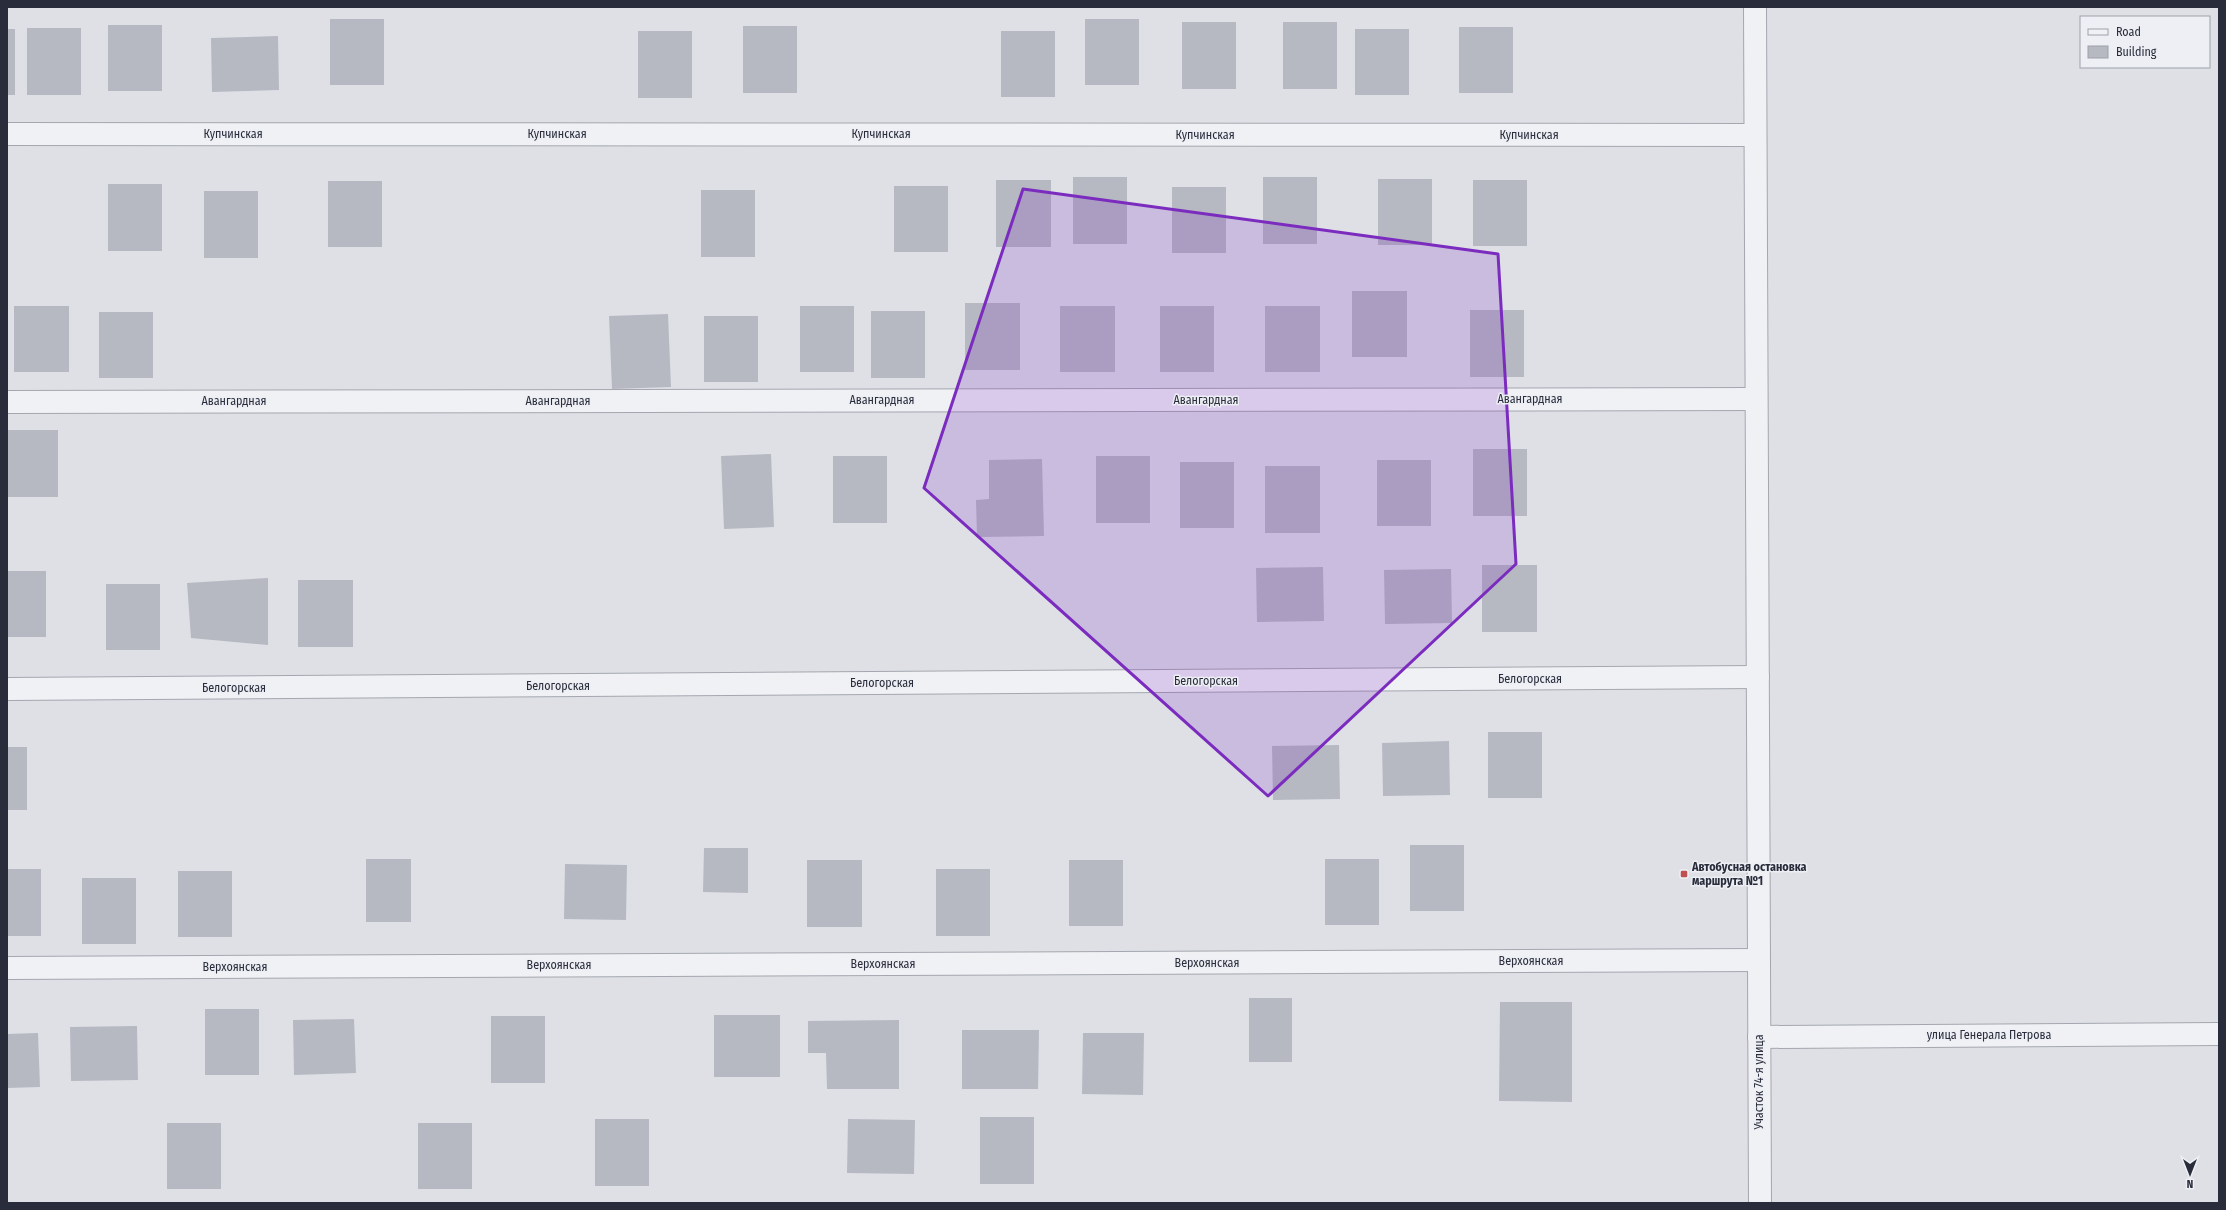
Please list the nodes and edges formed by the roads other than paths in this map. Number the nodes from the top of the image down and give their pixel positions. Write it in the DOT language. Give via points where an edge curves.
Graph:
graph roads {
  1 [pos="1755,7"];
  2 [pos="7,134"];
  3 [pos="1755,135"];
  4 [pos="1756,398"];
  5 [pos="7,402"];
  6 [pos="1758,677"];
  7 [pos="7,689"];
  8 [pos="1758,960"];
  9 [pos="7,968"];
  10 [pos="2219,1034"];
  11 [pos="1759,1036"];
  12 [pos="1760,1203"];
  1 -- 3 [label="street, Участок 74-я улица"];
  2 -- 3 [label="street, Купчинская"];
  3 -- 4 [label="street, Участок 74-я улица"];
  4 -- 5 [label="street, Авангардная"];
  4 -- 6 [label="street, Участок 74-я улица"];
  6 -- 7 [label="street, Белогорская"];
  6 -- 8 [label="street, Участок 74-я улица"];
  8 -- 9 [label="street, Верхоянская"];
  8 -- 11 [label="street, Участок 74-я улица"];
  10 -- 11 [label="street, улица Генерала Петрова"];
  11 -- 12 [label="street, Участок 74-я улица"];
}
